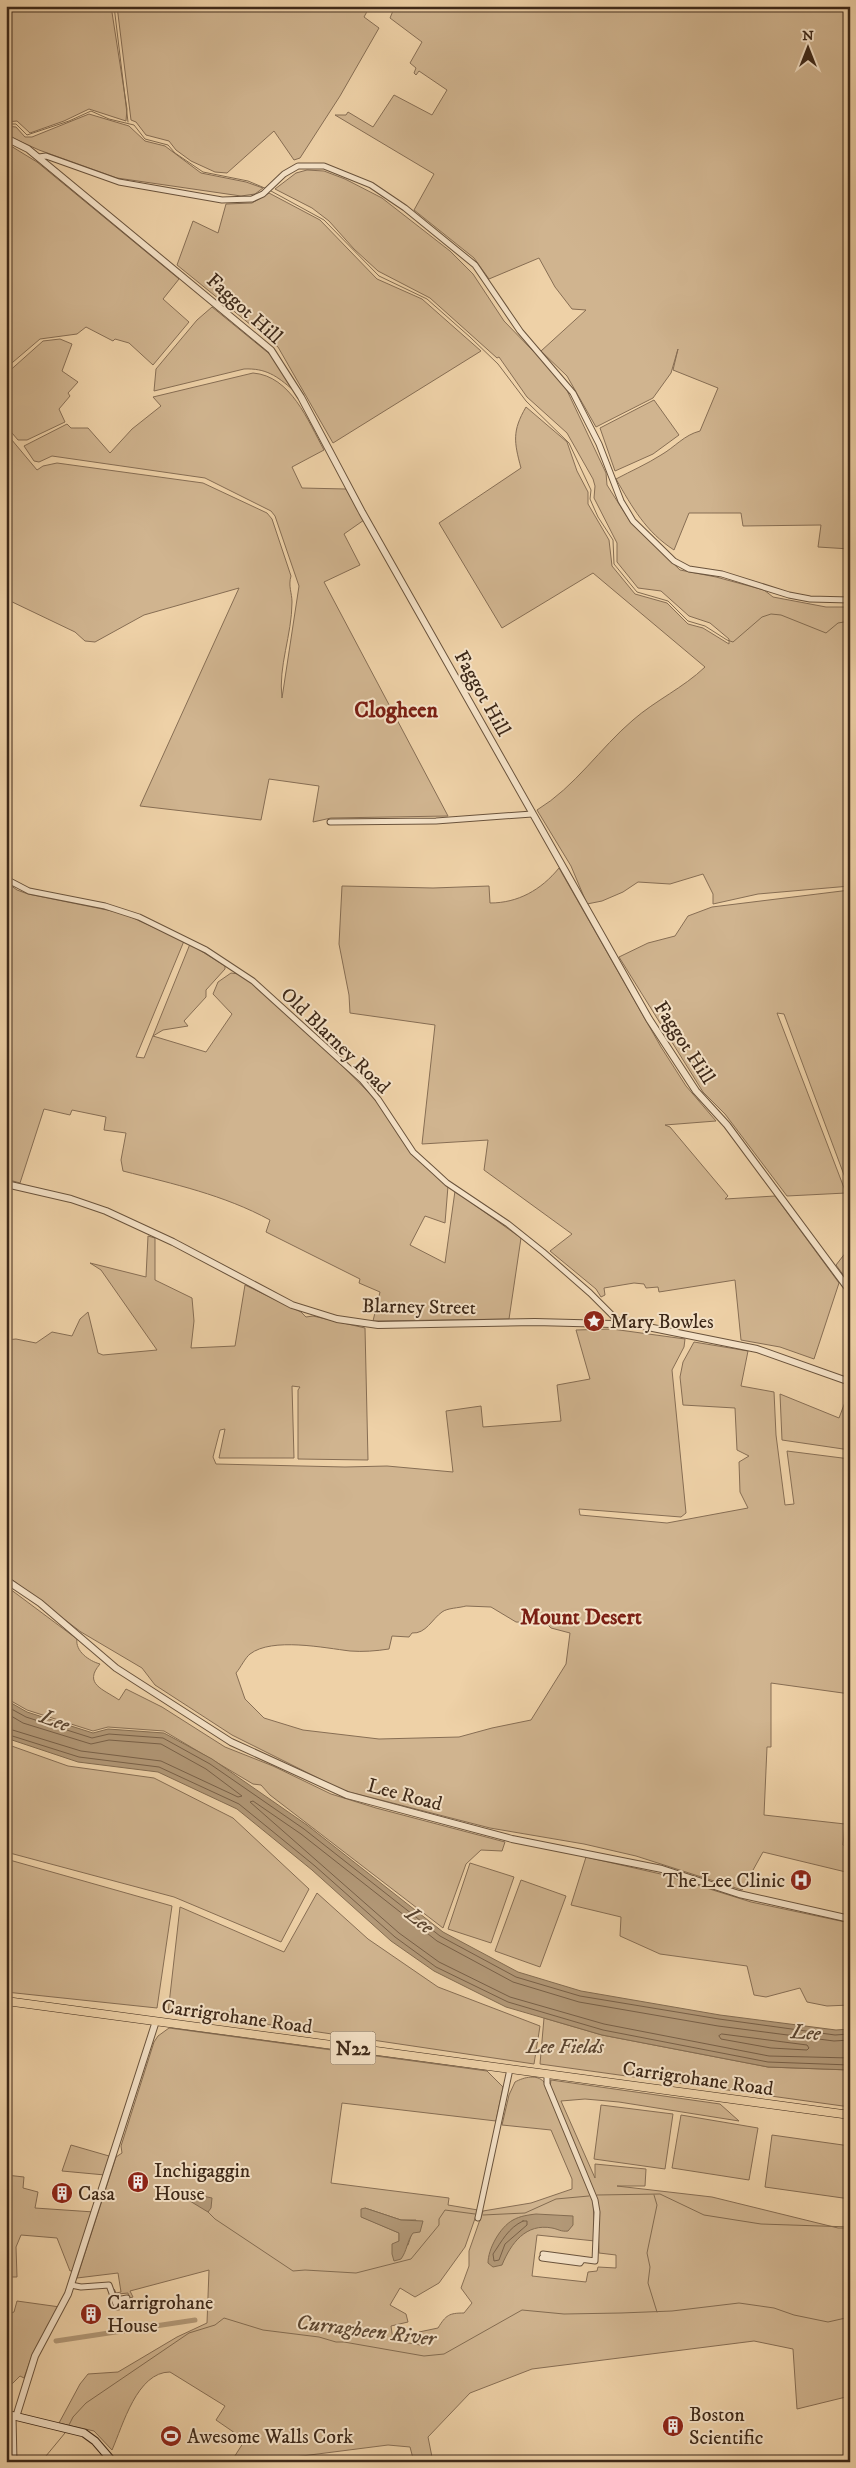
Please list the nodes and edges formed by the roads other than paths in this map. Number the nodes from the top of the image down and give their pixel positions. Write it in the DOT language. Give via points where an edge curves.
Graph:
graph roads {
  1 [pos="6,138"];
  2 [pos="39,157"];
  3 [pos="850,600"];
  4 [pos="532,814"];
  5 [pos="330,822"];
  6 [pos="6,878"];
  7 [pos="6,1184"];
  8 [pos="850,1291"];
  9 [pos="618,1321"];
  10 [pos="850,1382"];
  11 [pos="6,1580"];
  12 [pos="850,1918"];
  13 [pos="6,2001"];
  14 [pos="156,2021"];
  15 [pos="510,2069"];
  16 [pos="546,2074"];
  17 [pos="850,2115"];
  18 [pos="478,2218"];
  19 [pos="543,2256"];
  20 [pos="71,2285"];
  21 [pos="116,2300"];
  22 [pos="12,2416"];
  23 [pos="108,2460"];
  24 [pos="14,2462"];
  1 -- 2 [label="street, Faggot Hill"];
  2 -- 3 [label="street" via="46,156 120,182 222,200 240,201 262,194 298,166 324,166 371,185 475,265 520,331 573,393 599,444 621,501 634,521 674,560 689,569 722,574 788,595"];
  2 -- 4 [label="street, Faggot Hill" via="271,350 301,397"];
  4 -- 5 [label="street" via="436,821"];
  4 -- 8 [label="street, Faggot Hill" via="683,1074 727,1125"];
  6 -- 9 [label="street, Old Blarney Road" via="29,891 105,906 139,917 206,950 253,981 362,1080 414,1152 434,1171 543,1252"];
  7 -- 9 [label="street, Blarney Street" via="73,1199 106,1211 173,1242 292,1305 328,1317 378,1325 612,1324"];
  9 -- 10 [label="street, Blarney Street" via="757,1349"];
  11 -- 12 [label="street, Lee Road" via="40,1603 116,1668 230,1742 347,1795 512,1839 662,1869 739,1894"];
  13 -- 14 [label="highway, Carrigrohane Road / N22"];
  14 -- 15 [label="highway, Carrigrohane Road / N22"];
  14 -- 20 [label="street"];
  15 -- 16 [label="highway, Carrigrohane Road / N22"];
  15 -- 18 [label="street"];
  16 -- 17 [label="highway, Carrigrohane Road / N22"];
  16 -- 19 [label="street" via="597,2212 595,2260"];
  20 -- 21 [label="street" via="81,2288 109,2285"];
  20 -- 22 [label="street" via="62,2309 35,2356"];
  22 -- 23 [label="main road" via="90,2436"];
  22 -- 24 [label="street"];
}
